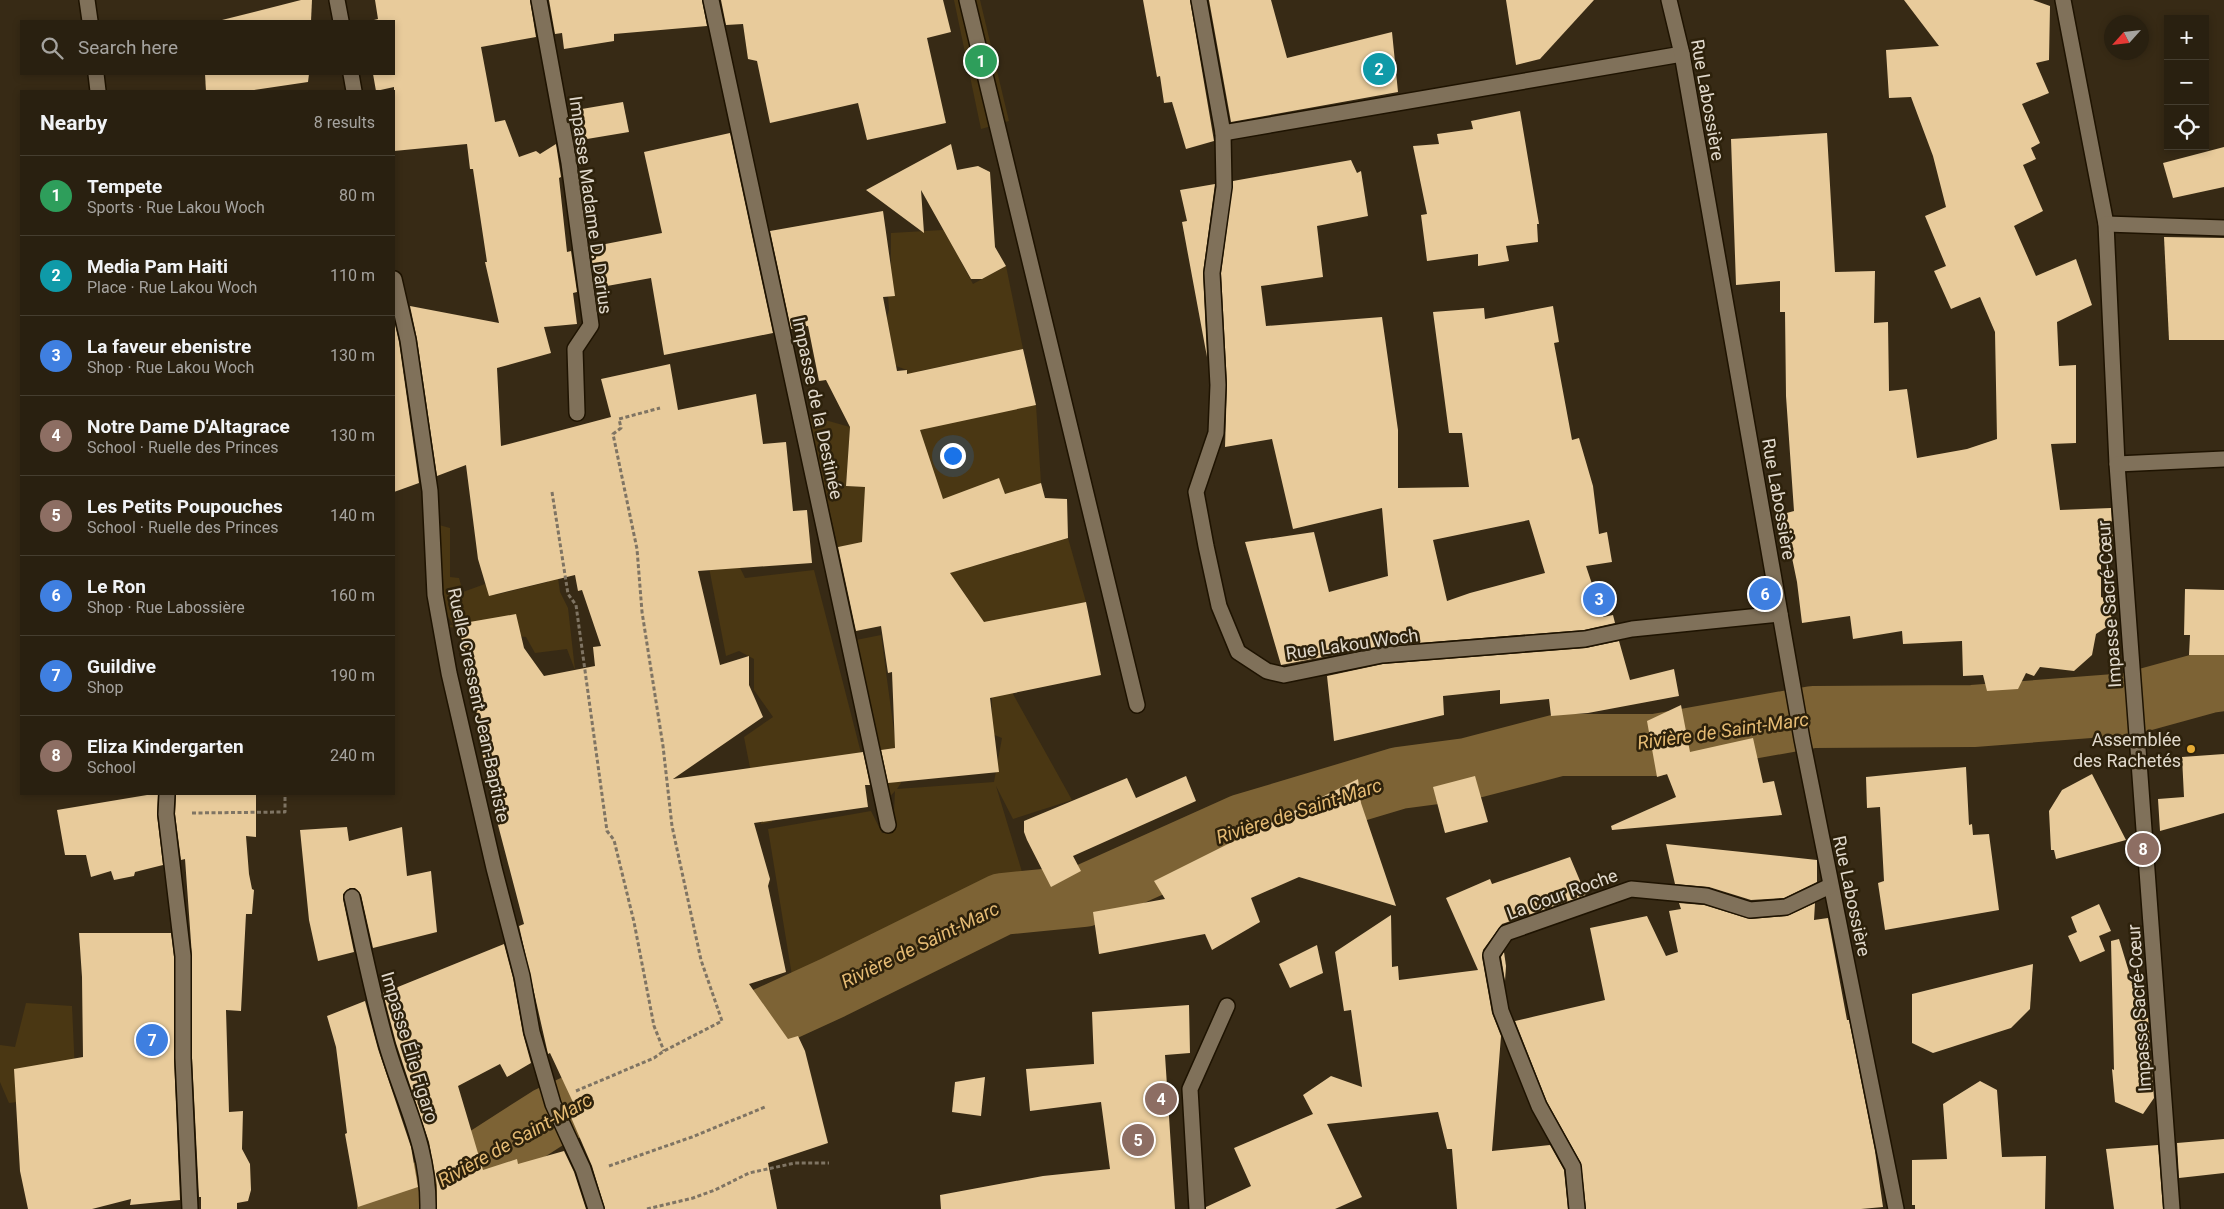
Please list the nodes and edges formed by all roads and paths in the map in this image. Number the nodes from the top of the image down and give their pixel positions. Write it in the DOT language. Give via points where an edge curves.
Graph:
graph roads {
  1 [pos="87,0"];
  2 [pos="337,0"];
  3 [pos="539,0"];
  4 [pos="711,0"];
  5 [pos="967,0"];
  6 [pos="1198,0"];
  7 [pos="1669,0"];
  8 [pos="2063,0"];
  9 [pos="90,20"];
  10 [pos="341,20"];
  11 [pos="1682,54"];
  12 [pos="96,75"];
  13 [pos="351,75"];
  14 [pos="98,90"];
  15 [pos="354,90"];
  16 [pos="1223,133"];
  17 [pos="2106,224"];
  18 [pos="2224,228"];
  19 [pos="395,283"];
  20 [pos="660,408"];
  21 [pos="577,413"];
  22 [pos="2224,459"];
  23 [pos="2117,464"];
  24 [pos="552,492"];
  25 [pos="1780,614"];
  26 [pos="1137,705"];
  27 [pos="168,795"];
  28 [pos="285,795"];
  29 [pos="166,814"];
  30 [pos="888,825"];
  31 [pos="1830,886"];
  32 [pos="352,897"];
  33 [pos="1227,1006"];
  34 [pos="664,1051"];
  35 [pos="552,1101"];
  36 [pos="765,1107"];
  37 [pos="830,1163"];
  38 [pos="584,1174"];
  39 [pos="428,1204"];
  40 [pos="190,1209"];
  41 [pos="596,1209"];
  42 [pos="648,1209"];
  43 [pos="1197,1209"];
  44 [pos="1577,1209"];
  45 [pos="1896,1209"];
  46 [pos="2172,1209"];
  1 -- 9 [label="street"];
  2 -- 10 [label="street"];
  3 -- 21 [label="street, Impasse Madame D. Darius" via="568,163 591,325 575,349"];
  4 -- 30 [label="street, Impasse de la Destinée"];
  5 -- 26 [label="street"];
  6 -- 16 [label="street, Rue Lakou Woch"];
  7 -- 11 [label="street, Rue Labossière"];
  8 -- 17 [label="street, Impasse Sacré-Cœur"];
  11 -- 16 [label="street"];
  11 -- 25 [label="street, Rue Labossière"];
  12 -- 14 [label="street"];
  13 -- 15 [label="street"];
  16 -- 25 [label="street, Rue Lakou Woch" via="1224,187 1212,273 1218,385 1216,433 1196,492 1219,606 1238,652 1268,671 1284,675 1382,655 1585,639 1632,629"];
  17 -- 18 [label="street"];
  17 -- 23 [label="street, Impasse Sacré-Cœur"];
  19 -- 35 [label="street, Ruelle Cressent Jean-Baptiste" via="408,340 430,491 435,595 449,673 522,976 532,1032"];
  20 -- 34 [label="path" via="619,419 621,428 613,434 637,549 642,612 672,826 702,960 722,1021"];
  22 -- 23 [label="street"];
  23 -- 46 [label="street, Impasse Sacré-Cœur"];
  24 -- 34 [label="path" via="568,594 576,606 607,830 614,840 654,1026"];
  25 -- 31 [label="street, Rue Labossière"];
  27 -- 29 [label="street"];
  28 -- 29 [label="path" via="285,812"];
  29 -- 40 [label="street" via="183,956 183,1068"];
  31 -- 44 [label="street, La Cour Roche" via="1786,907 1750,910 1706,896 1631,889 1506,933 1491,955 1501,1011 1539,1106 1573,1167"];
  31 -- 45 [label="street, Rue Labossière"];
  32 -- 39 [label="street, Impasse Élie Figaro" via="372,994 427,1171"];
  33 -- 43 [label="street" via="1190,1089"];
  34 -- 35 [label="path"];
  35 -- 38 [label="street, Ruelle Cressent Jean-Baptiste"];
  36 -- 38 [label="path" via="692,1137"];
  37 -- 42 [label="path" via="794,1163 749,1173 716,1190"];
  38 -- 41 [label="street, Ruelle Cressent Jean-Baptiste"];
}
